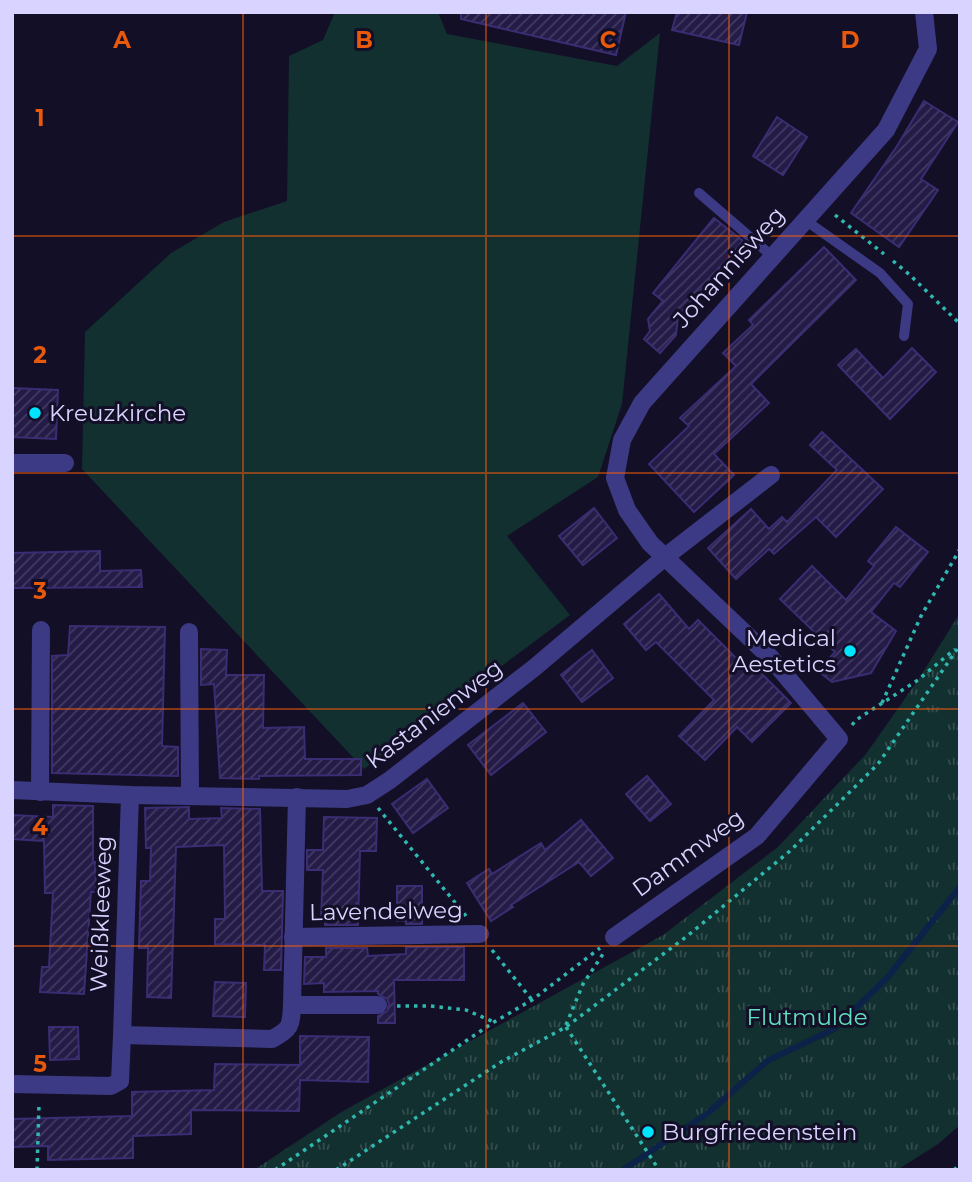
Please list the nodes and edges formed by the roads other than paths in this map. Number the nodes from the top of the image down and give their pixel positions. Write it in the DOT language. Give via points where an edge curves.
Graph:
graph roads {
  1 [pos="924,12"];
  2 [pos="699,193"];
  3 [pos="805,220"];
  4 [pos="773,257"];
  5 [pos="904,336"];
  6 [pos="12,463"];
  7 [pos="65,463"];
  8 [pos="771,475"];
  9 [pos="665,557"];
  10 [pos="41,630"];
  11 [pos="189,632"];
  12 [pos="839,739"];
  13 [pos="12,790"];
  14 [pos="40,792"];
  15 [pos="130,795"];
  16 [pos="190,796"];
  17 [pos="297,797"];
  18 [pos="480,934"];
  19 [pos="293,937"];
  20 [pos="614,937"];
  21 [pos="292,1005"];
  22 [pos="378,1005"];
  23 [pos="122,1035"];
  24 [pos="12,1084"];
  1 -- 3 [label="street, Johannisweg" via="928,49 886,130"];
  2 -- 4 [label="lane"];
  3 -- 4 [label="street, Johannisweg"];
  3 -- 5 [label="lane" via="880,273 908,303"];
  4 -- 9 [label="street, Johannisweg" via="642,403 622,440 615,478 627,510"];
  6 -- 7 [label="street"];
  8 -- 9 [label="street"];
  9 -- 12 [label="street, Johannisweg" via="770,657"];
  9 -- 17 [label="street, Kastanienweg" via="534,668 390,780 367,794 347,799"];
  10 -- 14 [label="street"];
  11 -- 16 [label="street"];
  12 -- 20 [label="street, Dammweg" via="757,836"];
  13 -- 14 [label="street, Kastanienweg"];
  14 -- 15 [label="street, Kastanienweg"];
  15 -- 16 [label="street, Kastanienweg"];
  15 -- 23 [label="street, Weißkleeweg"];
  16 -- 17 [label="street, Kastanienweg"];
  17 -- 19 [label="street, Lavendelweg"];
  18 -- 19 [label="street, Lavendelweg"];
  19 -- 21 [label="street, Lavendelweg"];
  21 -- 22 [label="street"];
  21 -- 23 [label="street, Lavendelweg" via="291,1024 272,1039"];
  23 -- 24 [label="street" via="120,1081 111,1086"];
}
